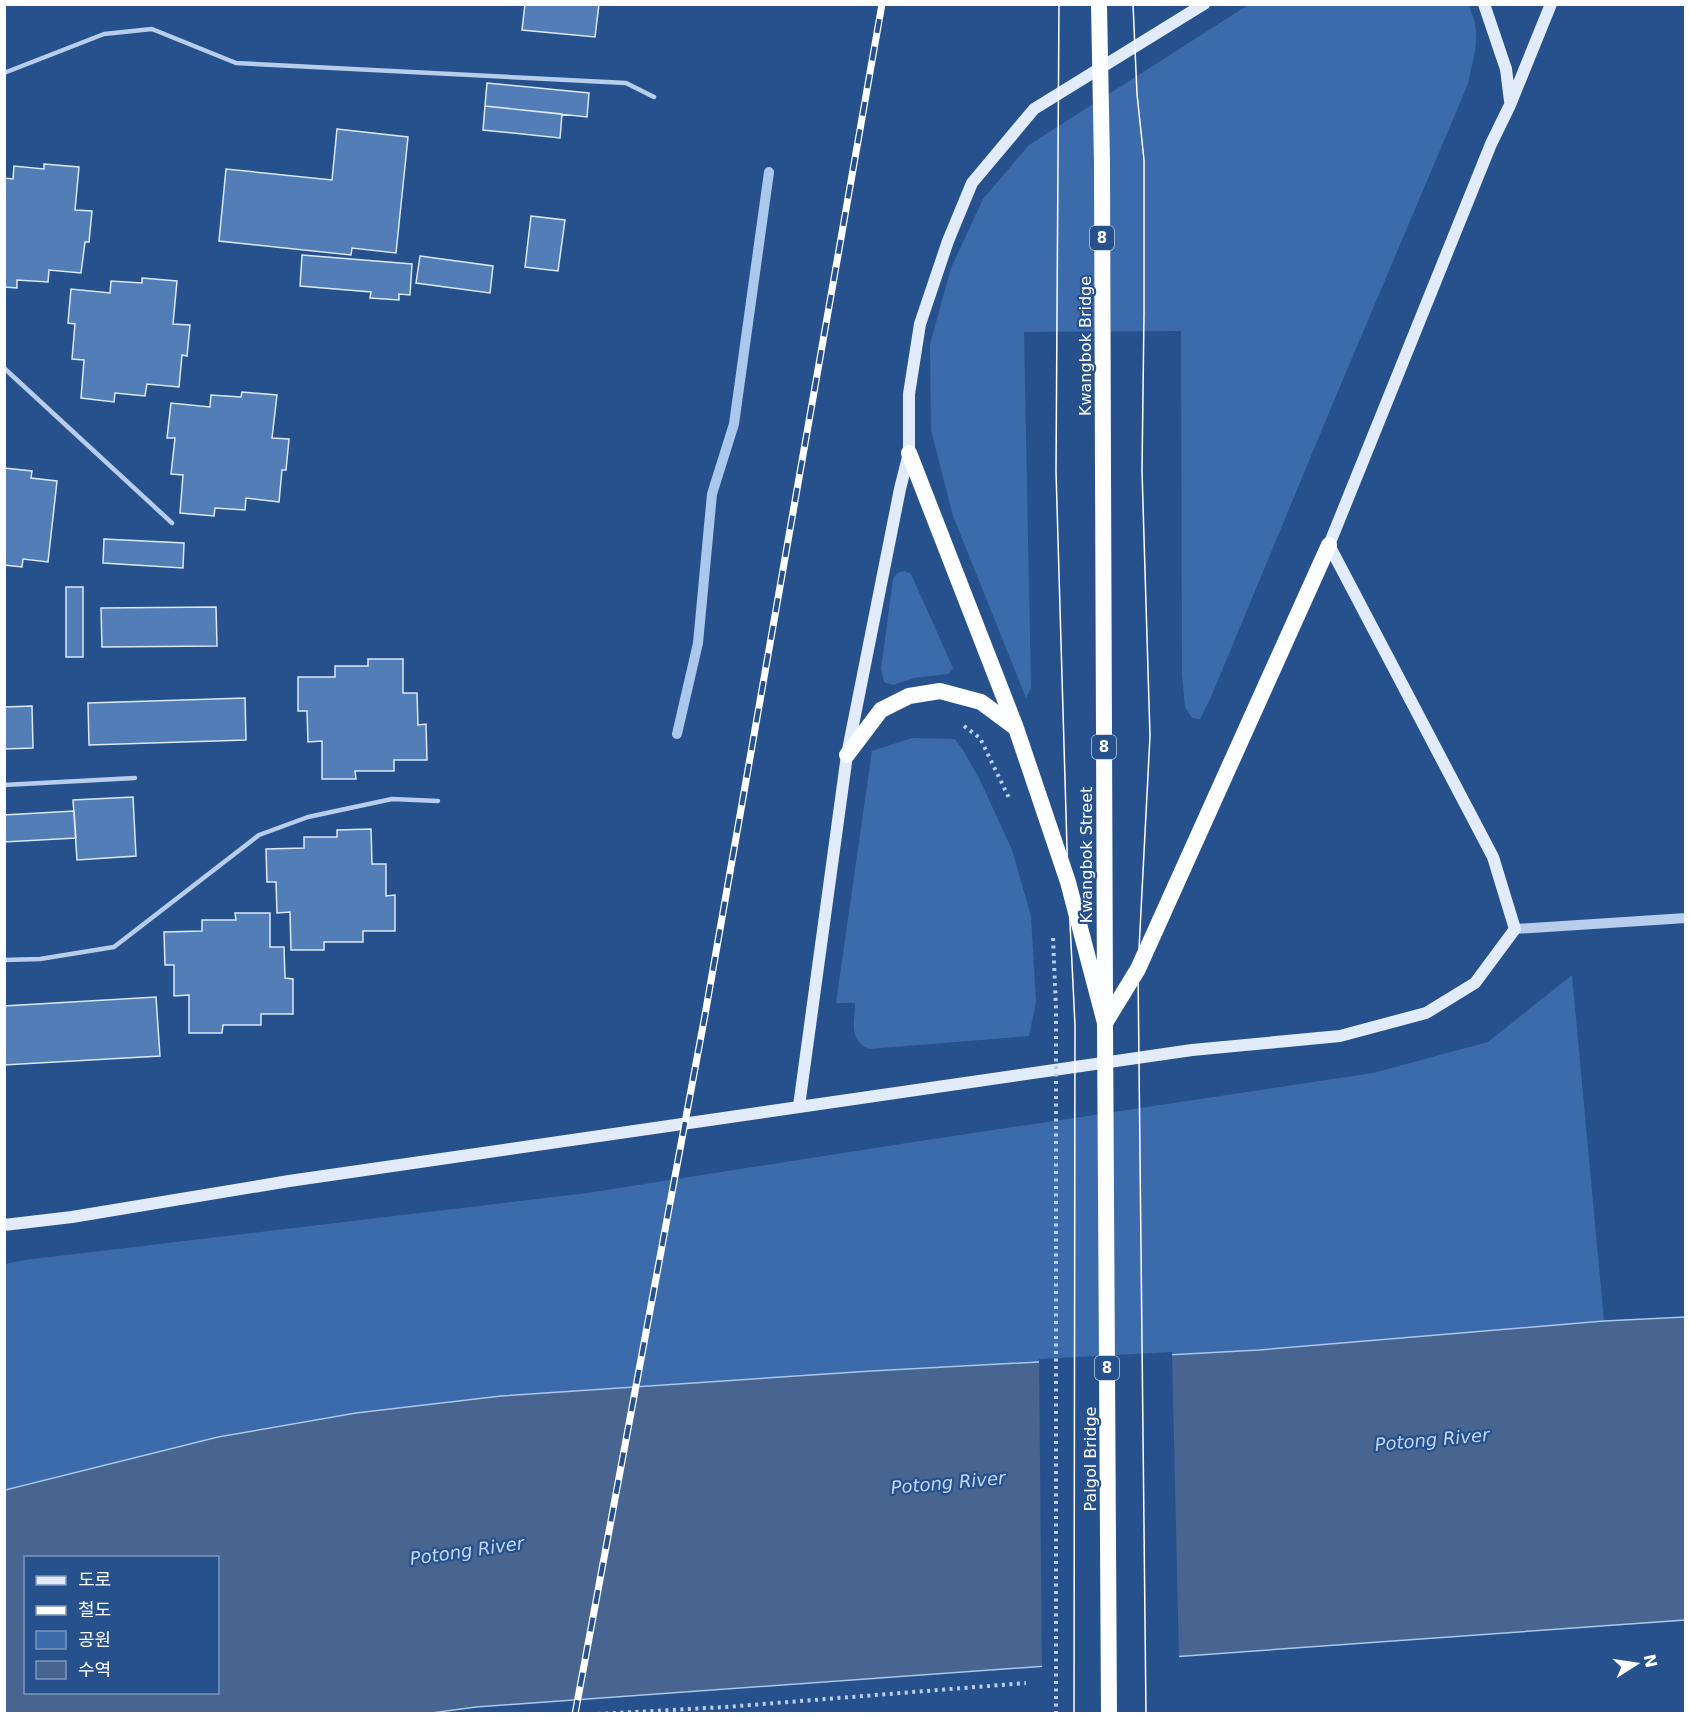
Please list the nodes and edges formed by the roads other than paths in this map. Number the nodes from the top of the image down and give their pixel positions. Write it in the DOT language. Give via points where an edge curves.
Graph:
graph roads {
  1 [pos="1099,4"];
  2 [pos="1204,4"];
  3 [pos="1484,4"];
  4 [pos="1551,4"];
  5 [pos="4,74"];
  6 [pos="654,97"];
  7 [pos="1510,105"];
  8 [pos="4,368"];
  9 [pos="909,453"];
  10 [pos="1103,471"];
  11 [pos="172,523"];
  12 [pos="1329,545"];
  13 [pos="1016,728"];
  14 [pos="847,755"];
  15 [pos="135,778"];
  16 [pos="4,785"];
  17 [pos="438,801"];
  18 [pos="1686,918"];
  19 [pos="1515,929"];
  20 [pos="4,960"];
  21 [pos="1105,1023"];
  22 [pos="799,1106"];
  23 [pos="4,1225"];
  24 [pos="1109,1713"];
  1 -- 10 [label="highway, Kwangbok Bridge / 8, bridge"];
  2 -- 9 [label="main road" via="1034,109 972,183 920,324 909,394"];
  3 -- 7 [label="main road" via="1506,69"];
  4 -- 7 [label="main road"];
  5 -- 6 [label="lane" via="104,34 152,29 236,63 626,83"];
  7 -- 12 [label="main road"];
  8 -- 11 [label="lane"];
  9 -- 13 [label="highway"];
  9 -- 14 [label="main road"];
  10 -- 21 [label="highway, Kwangbok Street / 8"];
  12 -- 19 [label="main road" via="1493,857"];
  12 -- 21 [label="highway" via="1138,969"];
  13 -- 14 [label="highway" via="981,702 940,691 909,696 881,710"];
  13 -- 21 [label="highway" via="1068,882"];
  14 -- 22 [label="main road"];
  15 -- 16 [label="lane"];
  17 -- 20 [label="lane" via="392,799 298,820 259,835 114,947 40,959"];
  18 -- 19 [label="street"];
  19 -- 22 [label="main road" via="1474,983 1426,1013 1340,1036 1192,1050"];
  21 -- 24 [label="highway, Palgol Bridge / 8, bridge"];
  22 -- 23 [label="main road"];
}
